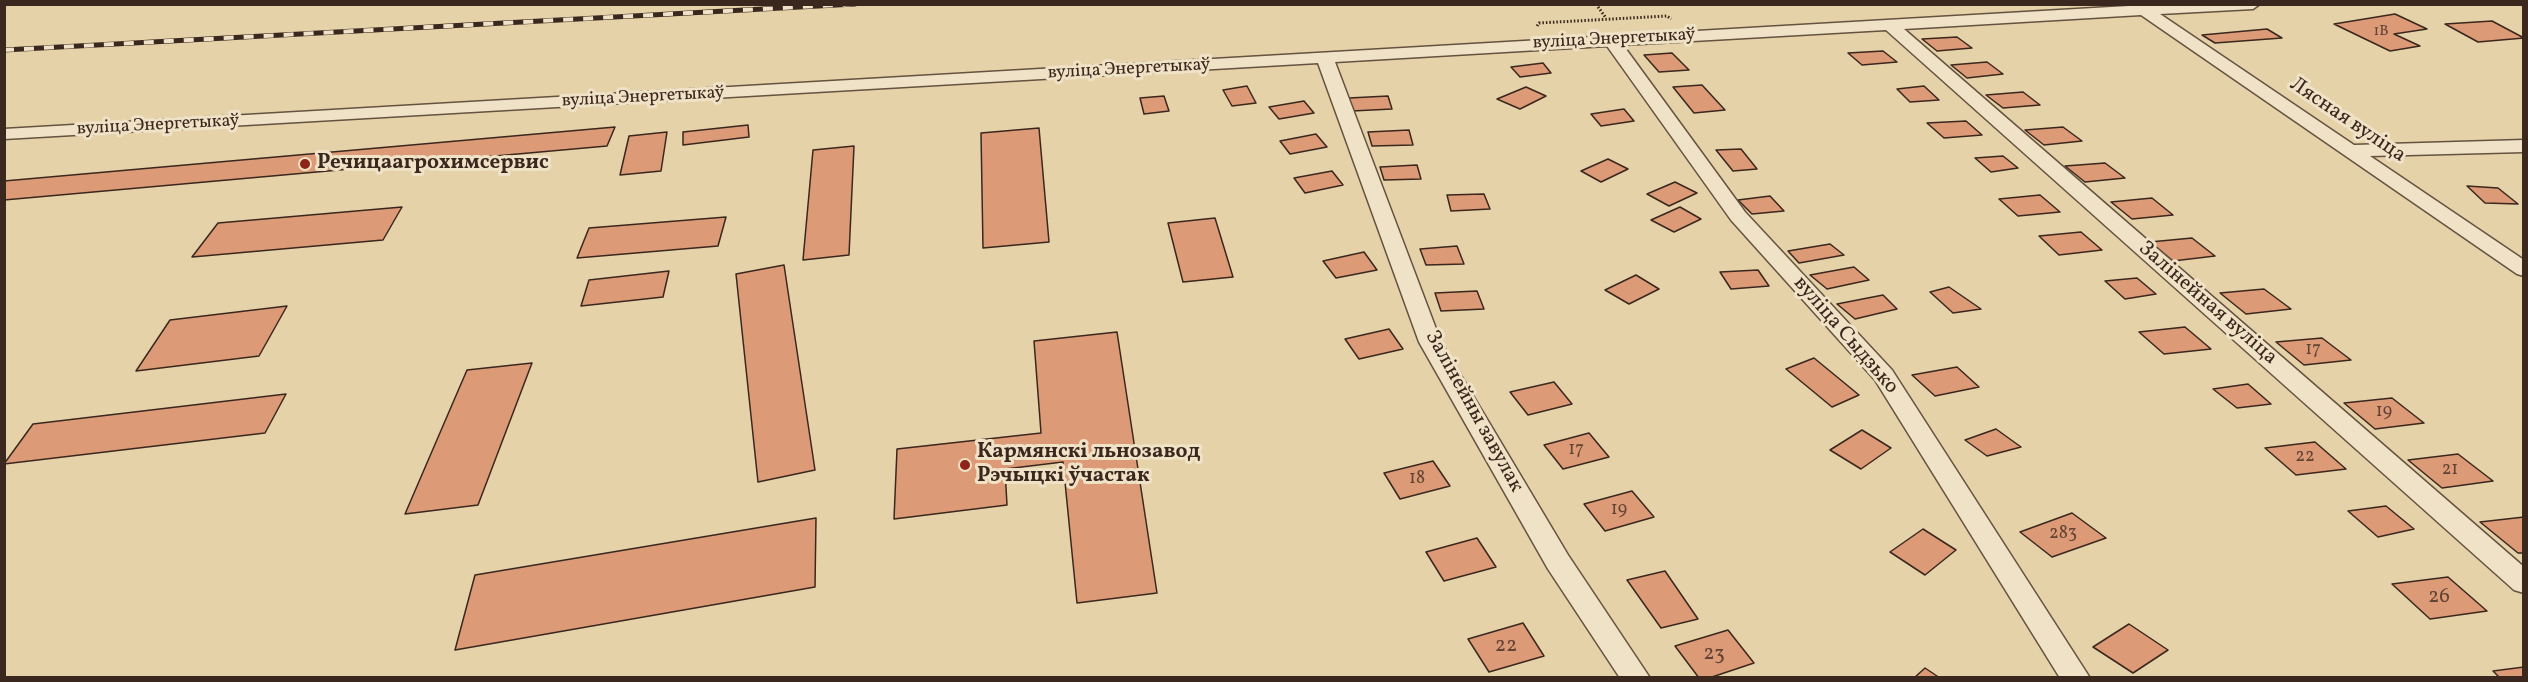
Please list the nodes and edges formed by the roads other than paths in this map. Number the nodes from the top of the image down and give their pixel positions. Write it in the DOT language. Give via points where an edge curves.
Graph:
graph roads {
  1 [pos="2253,4"];
  2 [pos="2145,11"];
  3 [pos="1890,25"];
  4 [pos="1612,41"];
  5 [pos="1325,58"];
  6 [pos="4,134"];
  7 [pos="2523,146"];
  8 [pos="2352,151"];
  9 [pos="2523,270"];
  10 [pos="2523,583"];
  11 [pos="1635,678"];
  12 [pos="2076,678"];
  1 -- 2 [label="street, вуліца Энергетыкаў"];
  2 -- 3 [label="street, вуліца Энергетыкаў"];
  2 -- 8 [label="street, Лясная вуліца"];
  3 -- 4 [label="street, вуліца Энергетыкаў"];
  3 -- 10 [label="street, Залінейная вуліца"];
  4 -- 5 [label="street, вуліца Энергетыкаў"];
  4 -- 12 [label="street, вуліца Сыдзько" via="1738,216 1884,375"];
  5 -- 6 [label="street, вуліца Энергетыкаў"];
  5 -- 11 [label="street, Залінейны завулак" via="1430,342 1558,562"];
  7 -- 8 [label="street"];
  8 -- 9 [label="street, Лясная вуліца"];
}
